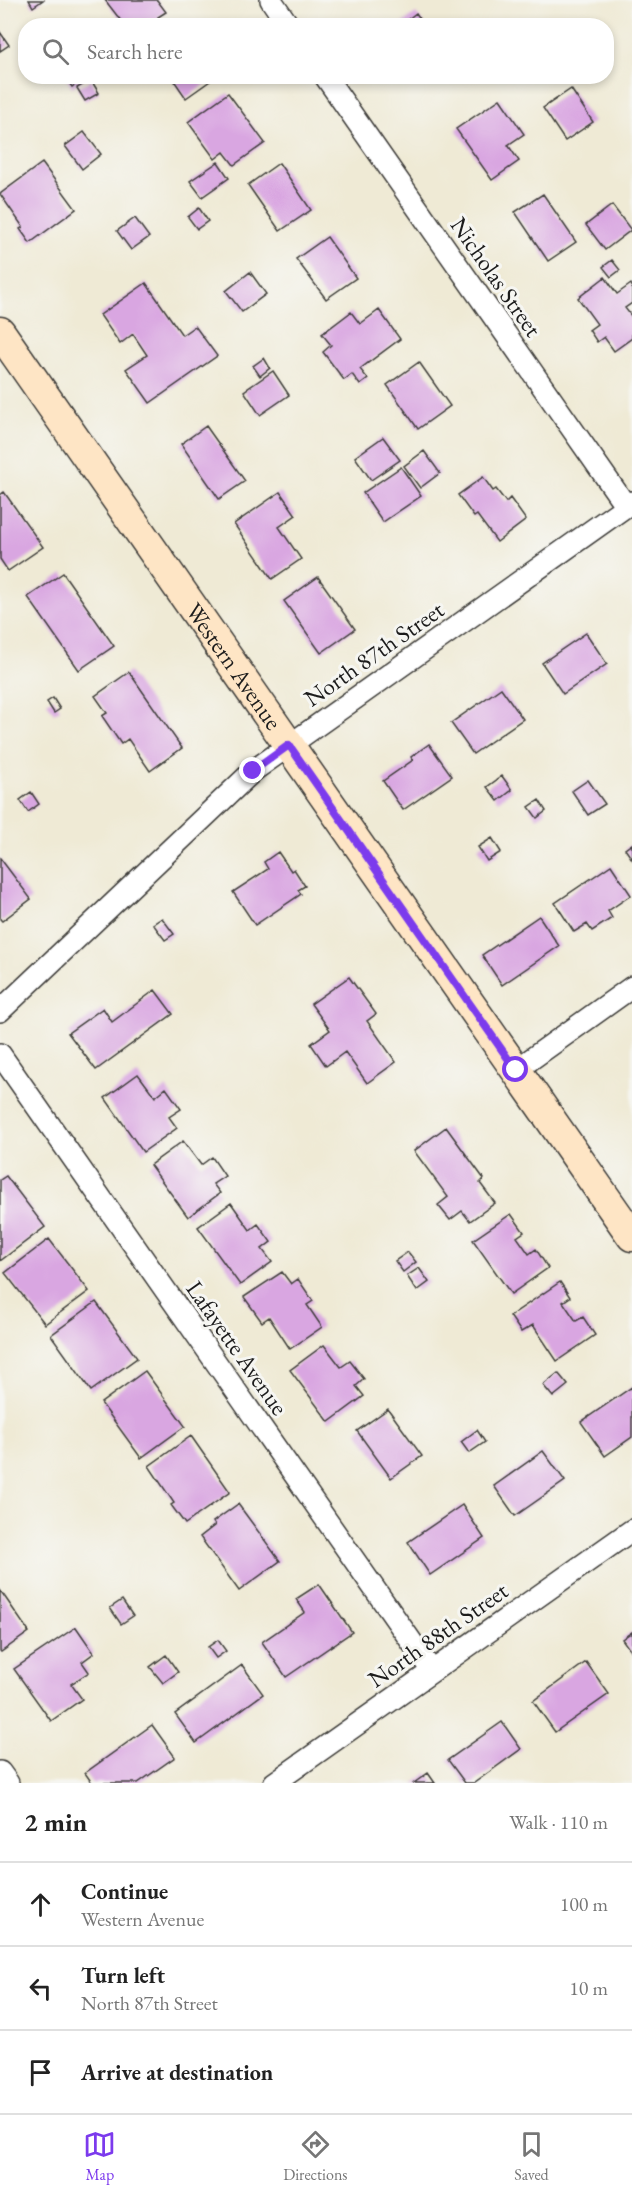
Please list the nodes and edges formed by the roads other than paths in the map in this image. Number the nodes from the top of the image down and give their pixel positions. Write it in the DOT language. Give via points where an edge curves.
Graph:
graph roads {
  1 [pos="271,0"];
  2 [pos="283,18"];
  3 [pos="331,84"];
  4 [pos="0,332"];
  5 [pos="629,504"];
  6 [pos="289,745"];
  7 [pos="632,987"];
  8 [pos="0,1011"];
  9 [pos="0,1054"];
  10 [pos="516,1070"];
  11 [pos="632,1236"];
  12 [pos="632,1530"];
  13 [pos="432,1671"];
  14 [pos="0,1772"];
  15 [pos="8,1783"];
  16 [pos="274,1783"];
  1 -- 2 [label="street"];
  3 -- 5 [label="street, Nicholas Street"];
  4 -- 6 [label="street, Western Avenue"];
  5 -- 6 [label="street, North 87th Street"];
  6 -- 8 [label="street, North 87th Street" via="253,771"];
  6 -- 10 [label="street, Western Avenue"];
  7 -- 10 [label="street"];
  9 -- 13 [label="street, Lafayette Avenue"];
  10 -- 11 [label="street, Western Avenue"];
  12 -- 13 [label="street, North 88th Street"];
  13 -- 16 [label="street, North 88th Street"];
  14 -- 15 [label="street"];
}
